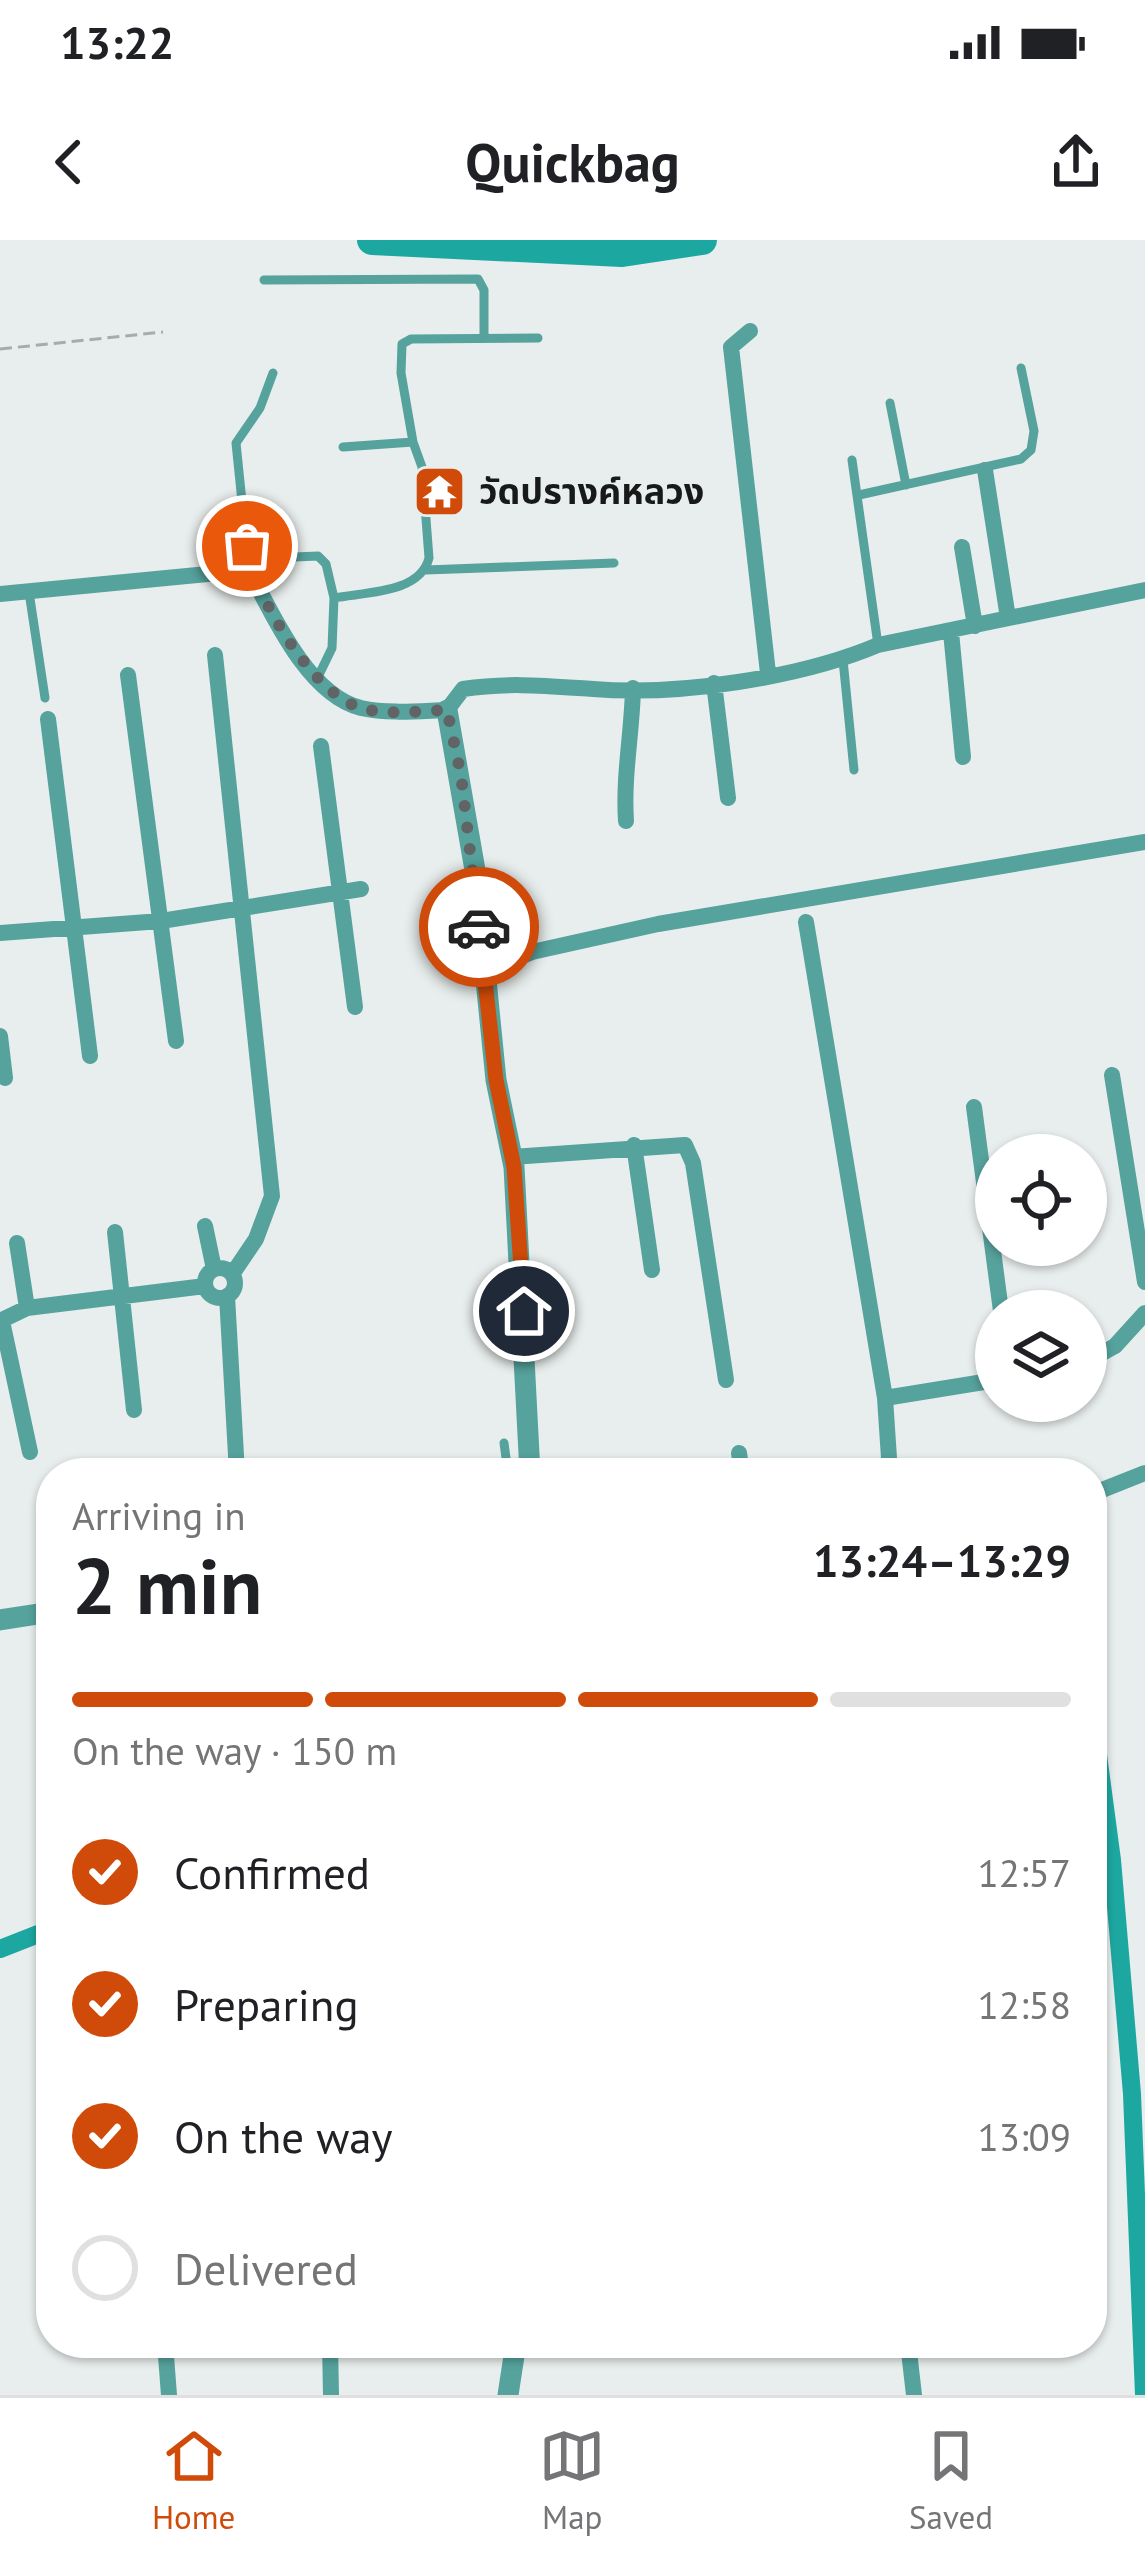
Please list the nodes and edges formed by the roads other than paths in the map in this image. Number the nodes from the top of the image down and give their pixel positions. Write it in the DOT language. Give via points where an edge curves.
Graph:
graph roads {
  1 [pos="264,280"];
  2 [pos="750,331"];
  3 [pos="484,337"];
  4 [pos="538,338"];
  5 [pos="1021,368"];
  6 [pos="273,373"];
  7 [pos="890,403"];
  8 [pos="413,442"];
  9 [pos="343,447"];
  10 [pos="853,460"];
  11 [pos="985,470"];
  12 [pos="906,485"];
  13 [pos="860,495"];
  14 [pos="962,547"];
  15 [pos="614,563"];
  16 [pos="249,564"];
  17 [pos="426,570"];
  18 [pos="1145,590"];
  19 [pos="29,592"];
  20 [pos="0,594"];
  21 [pos="334,598"];
  22 [pos="1008,618"];
  23 [pos="976,626"];
  24 [pos="951,632"];
  25 [pos="878,645"];
  26 [pos="215,655"];
  27 [pos="843,660"];
  28 [pos="768,673"];
  29 [pos="128,675"];
  30 [pos="317,679"];
  31 [pos="714,683"];
  32 [pos="633,688"];
  33 [pos="45,698"];
  34 [pos="447,710"];
  35 [pos="48,719"];
  36 [pos="321,746"];
  37 [pos="963,758"];
  38 [pos="854,770"];
  39 [pos="728,798"];
  40 [pos="626,821"];
  41 [pos="1145,842"];
  42 [pos="361,889"];
  43 [pos="341,892"];
  44 [pos="240,910"];
  45 [pos="161,920"];
  46 [pos="806,922"];
  47 [pos="73,930"];
  48 [pos="0,932"];
  49 [pos="482,972"];
  50 [pos="356,1007"];
  51 [pos="0,1036"];
  52 [pos="176,1040"];
  53 [pos="90,1056"];
  54 [pos="1112,1075"];
  55 [pos="5,1078"];
  56 [pos="974,1107"];
  57 [pos="634,1145"];
  58 [pos="512,1156"];
  59 [pos="205,1226"];
  60 [pos="115,1232"];
  61 [pos="17,1243"];
  62 [pos="652,1270"];
  63 [pos="217,1276"];
  64 [pos="1145,1282"];
  65 [pos="998,1290"];
  66 [pos="124,1294"];
  67 [pos="27,1308"];
  68 [pos="1145,1313"];
  69 [pos="1,1321"];
  70 [pos="1107,1350"];
  71 [pos="726,1380"];
  72 [pos="975,1383"];
  73 [pos="885,1398"];
  74 [pos="134,1410"];
  75 [pos="504,1443"];
  76 [pos="30,1452"];
  77 [pos="739,1453"];
  78 [pos="236,1458"];
  79 [pos="506,1458"];
  80 [pos="529,1458"];
  81 [pos="740,1458"];
  82 [pos="889,1458"];
  83 [pos="1145,1473"];
  84 [pos="1107,1488"];
  85 [pos="36,1614"];
  86 [pos="0,1620"];
  87 [pos="166,2358"];
  88 [pos="330,2358"];
  89 [pos="514,2358"];
  90 [pos="910,2358"];
  91 [pos="169,2395"];
  92 [pos="331,2395"];
  93 [pos="508,2395"];
  94 [pos="914,2395"];
  1 -- 3 [label="lane" via="478,279"];
  2 -- 28 [label="street" via="731,347"];
  3 -- 4 [label="lane"];
  3 -- 8 [label="lane" via="403,344"];
  5 -- 11 [label="lane" via="1031,450"];
  6 -- 16 [label="lane" via="236,442"];
  7 -- 12 [label="lane"];
  8 -- 9 [label="lane"];
  8 -- 17 [label="lane" via="424,486"];
  10 -- 13 [label="lane"];
  11 -- 12 [label="lane"];
  11 -- 22 [label="street"];
  12 -- 13 [label="lane"];
  13 -- 25 [label="lane"];
  14 -- 23 [label="street"];
  15 -- 17 [label="lane"];
  16 -- 19 [label="street"];
  16 -- 21 [label="lane" via="321,557"];
  16 -- 30 [label="street"];
  17 -- 21 [label="lane" via="412,583"];
  18 -- 22 [label="street"];
  19 -- 20 [label="street"];
  19 -- 33 [label="lane"];
  21 -- 30 [label="lane" via="332,648"];
  22 -- 23 [label="street"];
  23 -- 24 [label="street"];
  24 -- 25 [label="street"];
  24 -- 37 [label="street"];
  25 -- 27 [label="street"];
  26 -- 44 [label="street"];
  27 -- 28 [label="street"];
  27 -- 38 [label="lane"];
  28 -- 31 [label="street"];
  29 -- 45 [label="street"];
  30 -- 34 [label="street" via="356,707"];
  31 -- 32 [label="street"];
  31 -- 39 [label="street"];
  32 -- 34 [label="street" via="509,682 463,689"];
  32 -- 40 [label="street"];
  34 -- 49 [label="street" via="475,870"];
  35 -- 47 [label="street"];
  36 -- 43 [label="street"];
  41 -- 49 [label="street" via="635,928"];
  42 -- 43 [label="street"];
  43 -- 44 [label="street"];
  43 -- 50 [label="street"];
  44 -- 45 [label="street"];
  44 -- 63 [label="street" via="272,1196 256,1239"];
  45 -- 47 [label="street"];
  45 -- 52 [label="street"];
  46 -- 73 [label="street"];
  47 -- 48 [label="street"];
  47 -- 53 [label="street"];
  49 -- 58 [label="street"];
  51 -- 55 [label="street"];
  54 -- 64 [label="street"];
  56 -- 65 [label="street"];
  57 -- 58 [label="street"];
  57 -- 62 [label="street"];
  57 -- 71 [label="street" via="675,1142 689,1150"];
  58 -- 80 [label="street"];
  59 -- 63 [label="street"];
  60 -- 66 [label="street"];
  61 -- 67 [label="street"];
  63 -- 66 [label="street"];
  63 -- 78 [label="street" via="235,1286 227,1297"];
  66 -- 67 [label="street"];
  66 -- 74 [label="street"];
  67 -- 69 [label="street"];
  68 -- 70 [label="street"];
  69 -- 76 [label="street"];
  72 -- 73 [label="street"];
  73 -- 82 [label="street"];
  75 -- 79 [label="lane"];
  77 -- 81 [label="street"];
  83 -- 84 [label="street"];
  85 -- 86 [label="street"];
  87 -- 91 [label="street"];
  88 -- 92 [label="street"];
  89 -- 93 [label="street"];
  90 -- 94 [label="street"];
}
